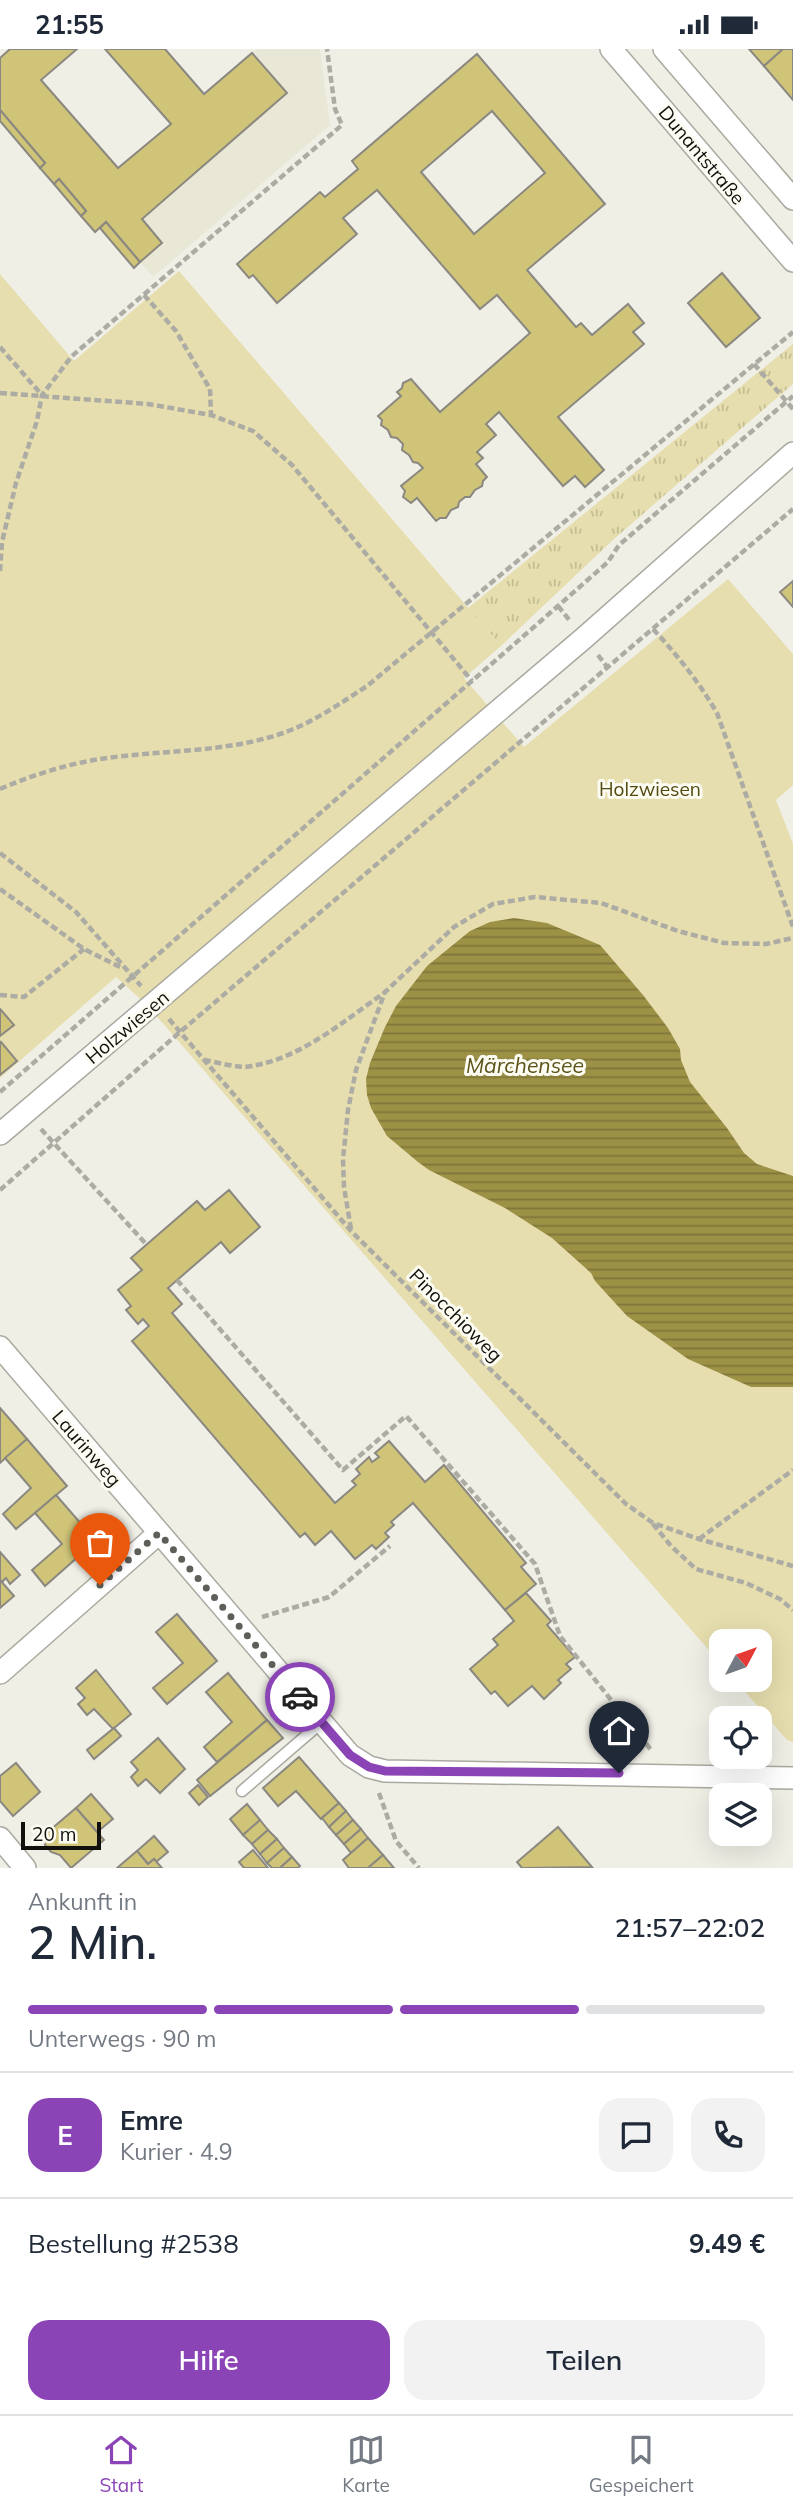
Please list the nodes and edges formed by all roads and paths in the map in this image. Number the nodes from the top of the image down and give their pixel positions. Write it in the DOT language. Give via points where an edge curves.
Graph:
graph roads {
  1 [pos="327,49"];
  2 [pos="611,49"];
  3 [pos="664,49"];
  4 [pos="793,199"];
  5 [pos="793,261"];
  6 [pos="144,295"];
  7 [pos="793,332"];
  8 [pos="0,347"];
  9 [pos="754,364"];
  10 [pos="0,393"];
  11 [pos="42,395"];
  12 [pos="793,396"];
  13 [pos="787,401"];
  14 [pos="793,409"];
  15 [pos="211,415"];
  16 [pos="793,453"];
  17 [pos="793,509"];
  18 [pos="0,571"];
  19 [pos="653,629"];
  20 [pos="431,631"];
  21 [pos="472,681"];
  22 [pos="0,789"];
  23 [pos="0,853"];
  24 [pos="0,889"];
  25 [pos="793,927"];
  26 [pos="793,937"];
  27 [pos="84,949"];
  28 [pos="385,992"];
  29 [pos="0,995"];
  30 [pos="156,1003"];
  31 [pos="180,1031"];
  32 [pos="204,1060"];
  33 [pos="0,1092"];
  34 [pos="27,1111"];
  35 [pos="0,1134"];
  36 [pos="54,1143"];
  37 [pos="0,1190"];
  38 [pos="351,1231"];
  39 [pos="147,1245"];
  40 [pos="177,1280"];
  41 [pos="0,1347"];
  42 [pos="793,1470"];
  43 [pos="653,1523"];
  44 [pos="159,1533"];
  45 [pos="699,1539"];
  46 [pos="390,1546"];
  47 [pos="793,1566"];
  48 [pos="793,1610"];
  49 [pos="238,1624"];
  50 [pos="0,1673"];
  51 [pos="322,1722"];
  52 [pos="369,1767"];
  53 [pos="671,1774"];
  54 [pos="793,1777"];
  55 [pos="242,1791"];
  56 [pos="0,1838"];
  57 [pos="25,1868"];
  58 [pos="419,1868"];
  1 -- 6 [label="path" via="335,109 342,125"];
  2 -- 5 [label="street, Dunantstraße"];
  3 -- 4 [label="street, Dunantstraße"];
  6 -- 11 [label="path" via="72,356"];
  6 -- 15 [label="path" via="176,331 210,389"];
  7 -- 9 [label="path"];
  8 -- 11 [label="path"];
  9 -- 13 [label="path"];
  9 -- 20 [label="path"];
  10 -- 11 [label="path"];
  11 -- 15 [label="path" via="148,404"];
  11 -- 18 [label="path" via="16,483"];
  12 -- 13 [label="path"];
  13 -- 14 [label="path"];
  13 -- 21 [label="path" via="619,545 608,562"];
  15 -- 20 [label="path" via="253,432 292,465"];
  16 -- 30 [label="street, Holzwiesen"];
  17 -- 19 [label="path"];
  19 -- 25 [label="path" via="681,659 717,713"];
  19 -- 31 [label="path"];
  20 -- 21 [label="path"];
  20 -- 22 [label="path" via="367,686 285,732 237,745 67,765"];
  21 -- 33 [label="path"];
  23 -- 27 [label="path" via="76,912 125,969"];
  24 -- 27 [label="path"];
  26 -- 28 [label="path" via="766,944 724,943 601,903 535,897 493,904 454,927"];
  27 -- 29 [label="path" via="24,997"];
  28 -- 32 [label="path" via="284,1057 249,1067"];
  28 -- 38 [label="path" via="356,1070 348,1110 343,1159"];
  30 -- 31 [label="path, Pinocchioweg"];
  30 -- 34 [label="street, Holzwiesen"];
  31 -- 32 [label="path, Pinocchioweg"];
  31 -- 36 [label="path"];
  32 -- 38 [label="path, Pinocchioweg"];
  34 -- 35 [label="street, Holzwiesen"];
  34 -- 36 [label="path"];
  36 -- 37 [label="path"];
  36 -- 39 [label="path"];
  38 -- 43 [label="path, Pinocchioweg" via="626,1504"];
  40 -- 53 [label="path" via="343,1470 406,1416 535,1564 560,1636"];
  41 -- 44 [label="street, Laurinweg"];
  42 -- 45 [label="path"];
  43 -- 45 [label="path, Pinocchioweg"];
  43 -- 48 [label="path" via="696,1569 746,1583"];
  44 -- 49 [label="street, Laurinweg"];
  44 -- 50 [label="street"];
  45 -- 47 [label="path, Pinocchioweg"];
  46 -- 49 [label="path" via="329,1597"];
  49 -- 51 [label="street, Laurinweg"];
  51 -- 52 [label="street, Laurinweg" via="350,1755"];
  51 -- 55 [label="lane"];
  52 -- 53 [label="street" via="385,1771"];
  52 -- 58 [label="path" via="396,1841"];
  53 -- 54 [label="street"];
  56 -- 57 [label="street"];
}
